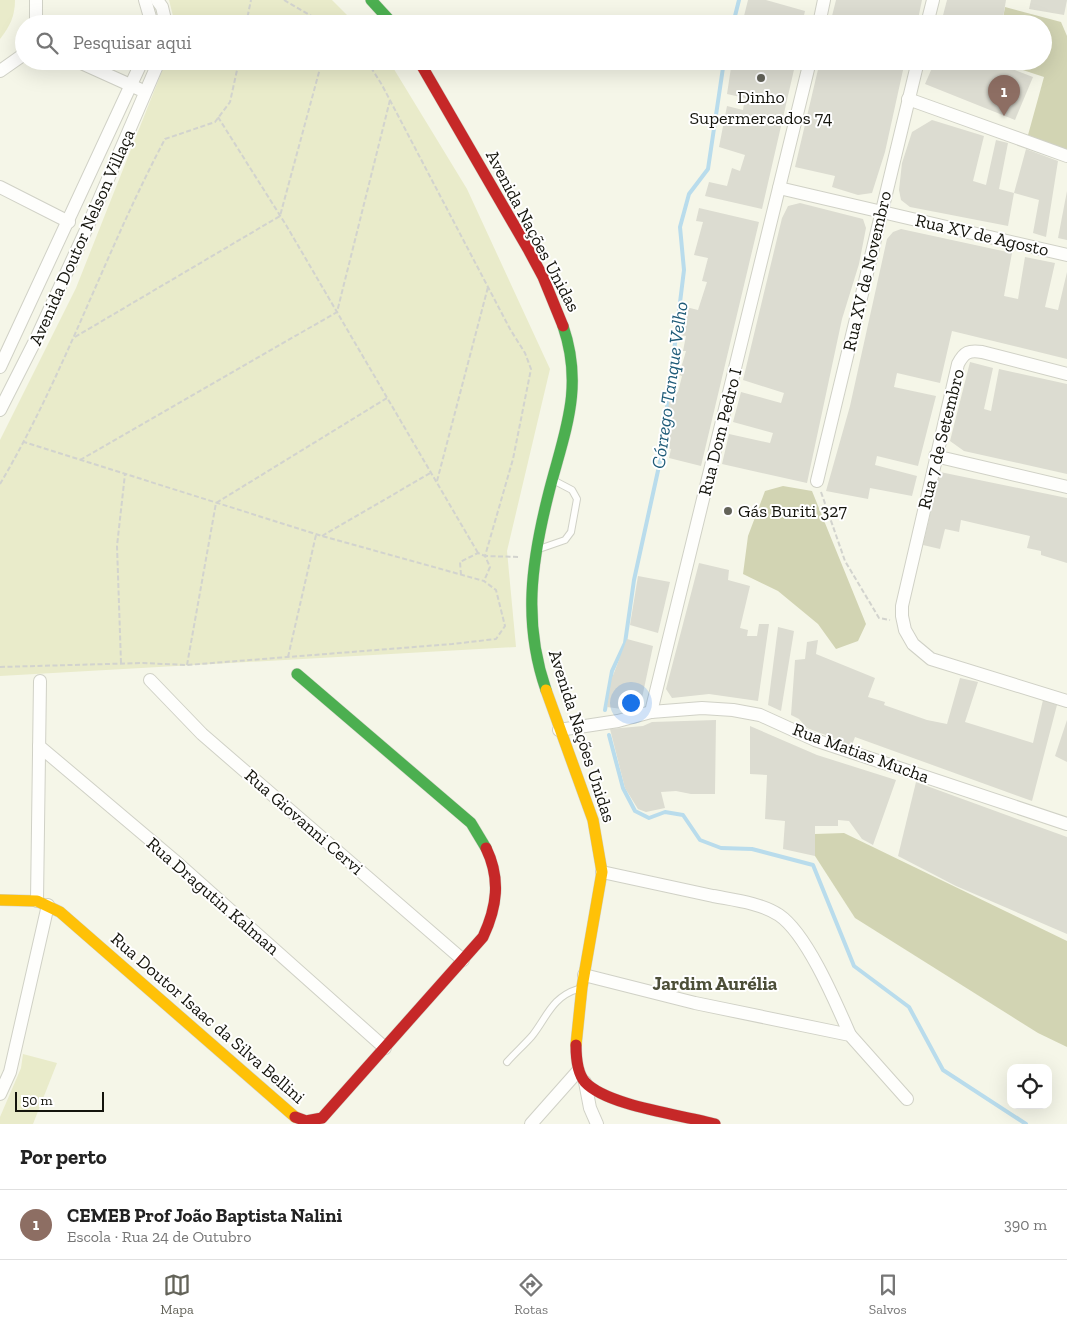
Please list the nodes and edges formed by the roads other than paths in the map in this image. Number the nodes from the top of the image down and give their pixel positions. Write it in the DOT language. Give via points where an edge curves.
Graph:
graph roads {
  1 [pos="36,0"];
  2 [pos="145,0"];
  3 [pos="158,0"];
  4 [pos="371,0"];
  5 [pos="824,0"];
  6 [pos="933,0"];
  7 [pos="36,15"];
  8 [pos="151,15"];
  9 [pos="164,15"];
  10 [pos="385,15"];
  11 [pos="821,15"];
  12 [pos="929,15"];
  13 [pos="15,60"];
  14 [pos="97,70"];
  15 [pos="138,70"];
  16 [pos="156,70"];
  17 [pos="424,70"];
  18 [pos="808,70"];
  19 [pos="916,70"];
  20 [pos="0,71"];
  21 [pos="132,86"];
  22 [pos="147,92"];
  23 [pos="908,99"];
  24 [pos="1067,156"];
  25 [pos="0,187"];
  26 [pos="779,188"];
  27 [pos="881,212"];
  28 [pos="69,222"];
  29 [pos="1067,254"];
  30 [pos="0,367"];
  31 [pos="1067,374"];
  32 [pos="0,410"];
  33 [pos="935,456"];
  34 [pos="554,480"];
  35 [pos="817,481"];
  36 [pos="1067,487"];
  37 [pos="535,554"];
  38 [pos="298,674"];
  39 [pos="150,680"];
  40 [pos="40,681"];
  41 [pos="1067,701"];
  42 [pos="651,712"];
  43 [pos="559,730"];
  44 [pos="39,746"];
  45 [pos="1067,824"];
  46 [pos="602,872"];
  47 [pos="0,900"];
  48 [pos="42,903"];
  49 [pos="463,960"];
  50 [pos="583,981"];
  51 [pos="850,1035"];
  52 [pos="385,1048"];
  53 [pos="507,1062"];
  54 [pos="581,1076"];
  55 [pos="0,1094"];
  56 [pos="907,1099"];
  57 [pos="531,1124"];
  58 [pos="597,1124"];
  59 [pos="715,1124"];
  1 -- 7 [label="street"];
  2 -- 8 [label="street"];
  3 -- 9 [label="street"];
  4 -- 10 [label="street"];
  5 -- 11 [label="street"];
  6 -- 12 [label="street"];
  13 -- 20 [label="street"];
  14 -- 21 [label="street"];
  15 -- 21 [label="street, Avenida Doutor Nelson Villaça"];
  16 -- 22 [label="street, Avenida Doutor Nelson Villaça"];
  17 -- 34 [label="street, Avenida Nações Unidas" via="538,270 562,321 572,354 573,398"];
  18 -- 26 [label="street, Rua Dom Pedro I"];
  19 -- 23 [label="street, Rua XV de Novembro"];
  21 -- 22 [label="street"];
  21 -- 28 [label="street, Avenida Doutor Nelson Villaça"];
  22 -- 32 [label="street, Avenida Doutor Nelson Villaça" via="41,330"];
  23 -- 24 [label="street"];
  23 -- 27 [label="street, Rua XV de Novembro"];
  25 -- 28 [label="street"];
  26 -- 27 [label="street, Rua XV de Agosto"];
  26 -- 42 [label="street, Rua Dom Pedro I"];
  27 -- 29 [label="street, Rua XV de Agosto"];
  27 -- 35 [label="street, Rua XV de Novembro"];
  28 -- 30 [label="street, Avenida Doutor Nelson Villaça"];
  31 -- 33 [label="street, Rua 7 de Setembro" via="982,352 963,355"];
  33 -- 36 [label="street"];
  33 -- 41 [label="street, Rua 7 de Setembro" via="902,606 904,626 913,644 931,659"];
  34 -- 37 [label="street, Avenida Nações Unidas"];
  34 -- 37 [label="lane" via="572,490 577,499 571,532 565,540"];
  37 -- 43 [label="street, Avenida Nações Unidas" via="532,636 536,661"];
  38 -- 49 [label="street, Rua Doutor Isaac da Silva Bellini" via="471,823 485,842 492,858 496,905 483,937"];
  39 -- 49 [label="street, Rua Giovanni Cervi" via="202,734"];
  40 -- 44 [label="street"];
  42 -- 43 [label="street"];
  42 -- 45 [label="street, Rua Matias Mucha" via="702,708 760,715 815,740"];
  43 -- 46 [label="street, Avenida Nações Unidas" via="593,822"];
  44 -- 48 [label="street"];
  44 -- 52 [label="street, Rua Dragutin Kalman" via="174,860"];
  46 -- 50 [label="street, Avenida Nações Unidas"];
  46 -- 51 [label="street" via="736,900 779,915 793,928 807,949"];
  47 -- 48 [label="street"];
  48 -- 52 [label="street, Rua Doutor Isaac da Silva Bellini" via="72,922 291,1116 300,1120 322,1118"];
  48 -- 55 [label="street" via="10,1072"];
  49 -- 52 [label="street, Rua Doutor Isaac da Silva Bellini"];
  50 -- 51 [label="street"];
  50 -- 53 [label="lane" via="550,1006 532,1036"];
  50 -- 54 [label="street, Avenida Nações Unidas" via="576,1041"];
  51 -- 56 [label="street"];
  54 -- 57 [label="street"];
  54 -- 58 [label="street"];
  54 -- 59 [label="street" via="602,1093 624,1101"];
}
